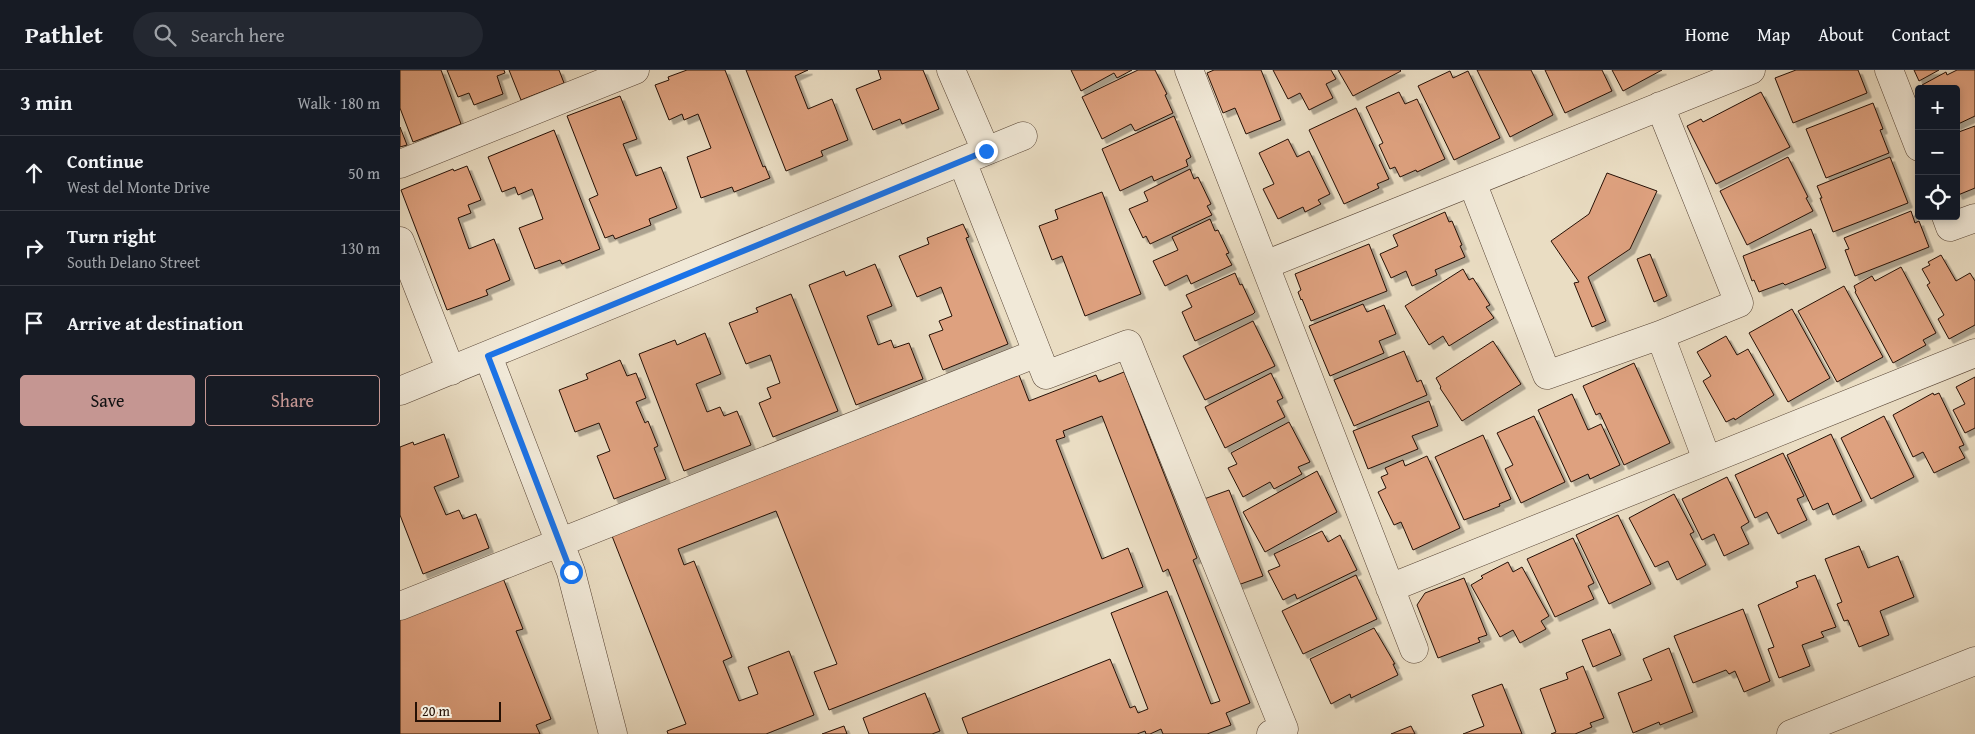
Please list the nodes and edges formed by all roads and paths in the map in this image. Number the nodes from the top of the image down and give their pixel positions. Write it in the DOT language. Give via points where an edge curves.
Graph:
graph roads {
  1 [pos="635,70"];
  2 [pos="951,70"];
  3 [pos="1190,70"];
  4 [pos="1751,70"];
  5 [pos="1889,70"];
  6 [pos="1660,106"];
  7 [pos="1023,136"];
  8 [pos="1915,137"];
  9 [pos="974,156"];
  10 [pos="400,164"];
  11 [pos="1472,182"];
  12 [pos="1975,218"];
  13 [pos="1947,220"];
  14 [pos="400,242"];
  15 [pos="1265,265"];
  16 [pos="1660,335"];
  17 [pos="1037,353"];
  18 [pos="1975,353"];
  19 [pos="488,356"];
  20 [pos="451,371"];
  21 [pos="400,391"];
  22 [pos="1707,460"];
  23 [pos="560,542"];
  24 [pos="1390,588"];
  25 [pos="400,606"];
  26 [pos="1414,649"];
  27 [pos="1975,661"];
  28 [pos="1836,726"];
  29 [pos="612,734"];
  30 [pos="1271,734"];
  31 [pos="1791,734"];
  1 -- 10 [label="street"];
  2 -- 9 [label="street"];
  3 -- 15 [label="street"];
  4 -- 6 [label="street"];
  5 -- 8 [label="street"];
  6 -- 11 [label="street"];
  6 -- 16 [label="street" via="1739,304"];
  7 -- 9 [label="street"];
  9 -- 17 [label="street"];
  9 -- 19 [label="street"];
  11 -- 15 [label="street"];
  11 -- 16 [label="street" via="1547,375"];
  12 -- 13 [label="street" via="1950,227"];
  14 -- 20 [label="street"];
  15 -- 24 [label="street"];
  16 -- 22 [label="street"];
  17 -- 23 [label="street"];
  17 -- 30 [label="street" via="1046,375 1128,344 1284,729"];
  18 -- 22 [label="street"];
  19 -- 20 [label="street"];
  19 -- 23 [label="street"];
  20 -- 21 [label="street"];
  22 -- 24 [label="street"];
  23 -- 25 [label="street"];
  23 -- 29 [label="street" via="571,572"];
  24 -- 26 [label="street"];
  27 -- 28 [label="street"];
  28 -- 31 [label="street"];
}
